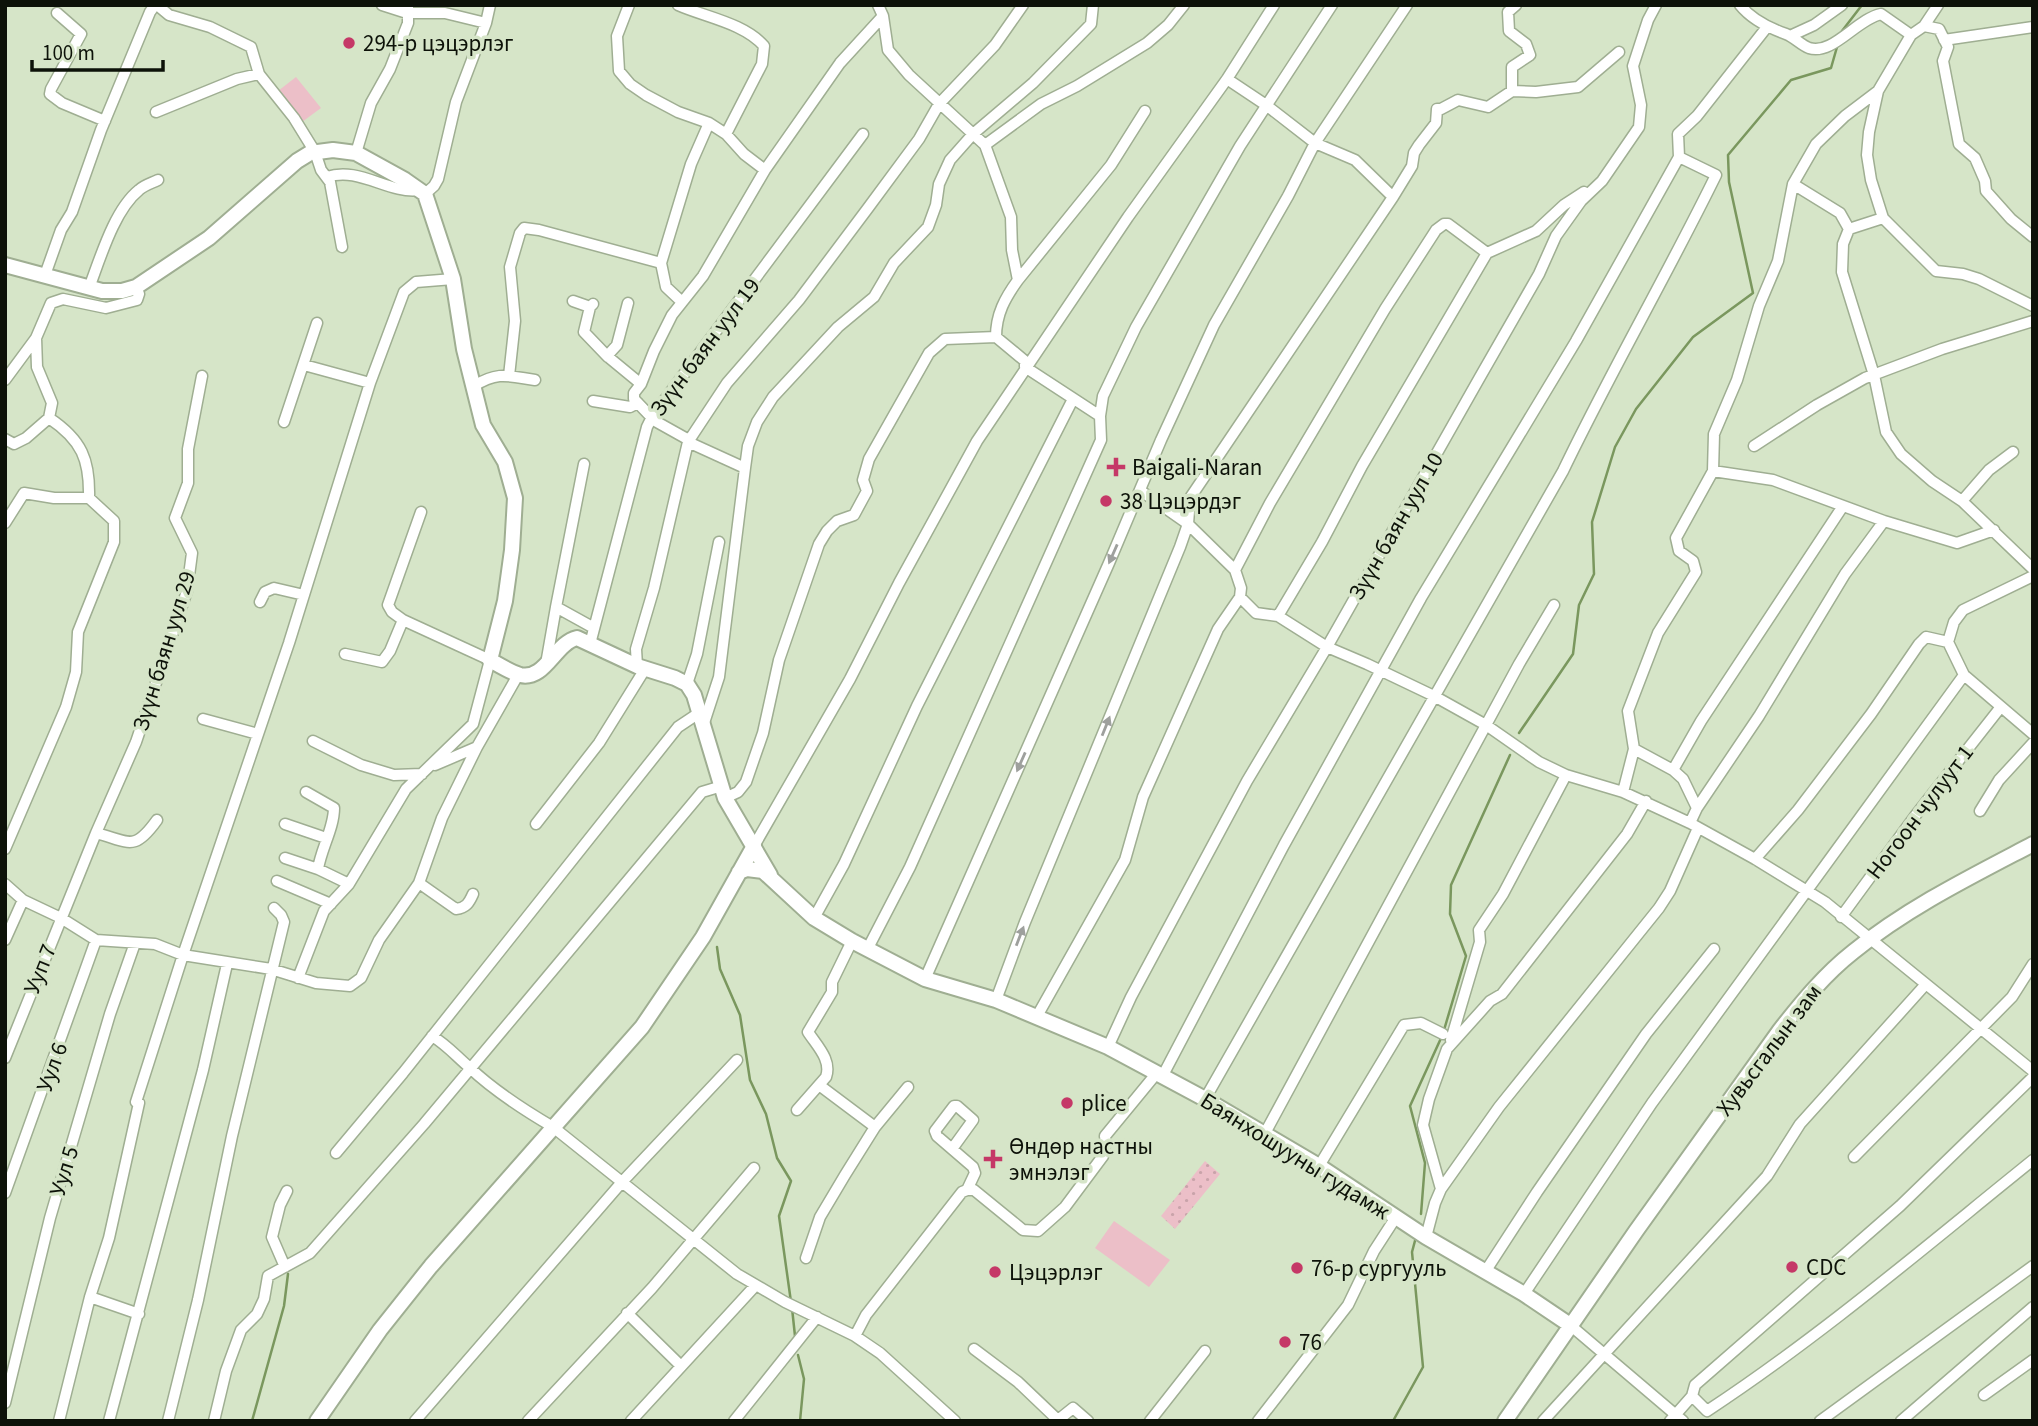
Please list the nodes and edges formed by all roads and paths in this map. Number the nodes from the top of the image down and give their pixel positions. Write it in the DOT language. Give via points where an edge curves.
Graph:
graph roads {
  1 [pos="156,5"];
  2 [pos="382,5"];
  3 [pos="491,5"];
  4 [pos="629,5"];
  5 [pos="678,5"];
  6 [pos="878,5"];
  7 [pos="1023,5"];
  8 [pos="1093,5"];
  9 [pos="1184,5"];
  10 [pos="1273,5"];
  11 [pos="1332,5"];
  12 [pos="1407,5"];
  13 [pos="1516,5"];
  14 [pos="1656,5"];
  15 [pos="1740,5"];
  16 [pos="1938,5"];
  17 [pos="1841,6"];
  18 [pos="408,9"];
  19 [pos="57,13"];
  20 [pos="883,16"];
  21 [pos="486,23"];
  22 [pos="1924,26"];
  23 [pos="1767,27"];
  24 [pos="2033,27"];
  25 [pos="1911,35"];
  26 [pos="1790,36"];
  27 [pos="1944,40"];
  28 [pos="1619,52"];
  29 [pos="259,74"];
  30 [pos="1227,79"];
  31 [pos="1512,90"];
  32 [pos="1878,91"];
  33 [pos="939,104"];
  34 [pos="1266,105"];
  35 [pos="1145,111"];
  36 [pos="156,112"];
  37 [pos="105,121"];
  38 [pos="709,123"];
  39 [pos="726,134"];
  40 [pos="863,134"];
  41 [pos="973,134"];
  42 [pos="1315,143"];
  43 [pos="985,145"];
  44 [pos="315,152"];
  45 [pos="356,153"];
  46 [pos="1679,157"];
  47 [pos="765,170"];
  48 [pos="327,177"];
  49 [pos="158,180"];
  50 [pos="1602,181"];
  51 [pos="1793,184"];
  52 [pos="422,192"];
  53 [pos="1393,197"];
  54 [pos="1884,218"];
  55 [pos="1550,220"];
  56 [pos="1849,229"];
  57 [pos="1556,236"];
  58 [pos="2033,237"];
  59 [pos="342,247"];
  60 [pos="1487,253"];
  61 [pos="661,263"];
  62 [pos="5,265"];
  63 [pos="45,275"];
  64 [pos="453,279"];
  65 [pos="1018,280"];
  66 [pos="136,287"];
  67 [pos="89,288"];
  68 [pos="573,301"];
  69 [pos="682,302"];
  70 [pos="628,303"];
  71 [pos="2033,306"];
  72 [pos="2033,321"];
  73 [pos="317,323"];
  74 [pos="996,337"];
  75 [pos="36,338"];
  76 [pos="608,358"];
  77 [pos="304,365"];
  78 [pos="1025,367"];
  79 [pos="1874,375"];
  80 [pos="202,376"];
  81 [pos="509,376"];
  82 [pos="5,380"];
  83 [pos="535,380"];
  84 [pos="370,383"];
  85 [pos="641,384"];
  86 [pos="474,386"];
  87 [pos="1073,399"];
  88 [pos="593,401"];
  89 [pos="638,403"];
  90 [pos="1100,416"];
  91 [pos="652,417"];
  92 [pos="49,418"];
  93 [pos="284,422"];
  94 [pos="5,439"];
  95 [pos="689,441"];
  96 [pos="1754,446"];
  97 [pos="2013,452"];
  98 [pos="584,464"];
  99 [pos="745,468"];
  100 [pos="1713,471"];
  101 [pos="1140,491"];
  102 [pos="89,498"];
  103 [pos="1962,501"];
  104 [pos="1843,506"];
  105 [pos="421,512"];
  106 [pos="1884,521"];
  107 [pos="5,523"];
  108 [pos="1188,524"];
  109 [pos="1994,530"];
  110 [pos="719,542"];
  111 [pos="1235,569"];
  112 [pos="2033,569"];
  113 [pos="2033,576"];
  114 [pos="304,595"];
  115 [pos="1240,597"];
  116 [pos="260,603"];
  117 [pos="1554,604"];
  118 [pos="556,607"];
  119 [pos="1278,616"];
  120 [pos="403,620"];
  121 [pos="594,628"];
  122 [pos="1948,642"];
  123 [pos="590,644"];
  124 [pos="1327,647"];
  125 [pos="345,654"];
  126 [pos="490,660"];
  127 [pos="546,664"];
  128 [pos="641,667"];
  129 [pos="1381,672"];
  130 [pos="518,674"];
  131 [pos="1964,675"];
  132 [pos="687,684"];
  133 [pos="1434,696"];
  134 [pos="2000,708"];
  135 [pos="203,719"];
  136 [pos="701,720"];
  137 [pos="1486,725"];
  138 [pos="258,733"];
  139 [pos="2033,734"];
  140 [pos="313,741"];
  141 [pos="2033,743"];
  142 [pos="477,747"];
  143 [pos="1633,749"];
  144 [pos="425,771"];
  145 [pos="1673,771"];
  146 [pos="1566,775"];
  147 [pos="306,792"];
  148 [pos="723,792"];
  149 [pos="1623,792"];
  150 [pos="1646,801"];
  151 [pos="1698,808"];
  152 [pos="1980,811"];
  153 [pos="157,820"];
  154 [pos="285,824"];
  155 [pos="536,824"];
  156 [pos="1694,825"];
  157 [pos="96,833"];
  158 [pos="326,838"];
  159 [pos="2033,844"];
  160 [pos="754,846"];
  161 [pos="5,849"];
  162 [pos="285,858"];
  163 [pos="1755,859"];
  164 [pos="318,869"];
  165 [pos="739,872"];
  166 [pos="770,875"];
  167 [pos="276,881"];
  168 [pos="419,883"];
  169 [pos="5,884"];
  170 [pos="349,884"];
  171 [pos="1808,891"];
  172 [pos="473,894"];
  173 [pos="23,900"];
  174 [pos="331,904"];
  175 [pos="274,908"];
  176 [pos="1841,917"];
  177 [pos="61,918"];
  178 [pos="814,918"];
  179 [pos="1870,939"];
  180 [pos="5,940"];
  181 [pos="96,940"];
  182 [pos="852,941"];
  183 [pos="135,943"];
  184 [pos="867,948"];
  185 [pos="1714,949"];
  186 [pos="183,955"];
  187 [pos="227,964"];
  188 [pos="2033,964"];
  189 [pos="271,970"];
  190 [pos="298,978"];
  191 [pos="925,979"];
  192 [pos="1926,984"];
  193 [pos="996,1000"];
  194 [pos="1036,1018"];
  195 [pos="1982,1028"];
  196 [pos="1443,1034"];
  197 [pos="432,1036"];
  198 [pos="1108,1047"];
  199 [pos="1447,1049"];
  200 [pos="5,1058"];
  201 [pos="737,1060"];
  202 [pos="470,1068"];
  203 [pos="2033,1071"];
  204 [pos="1159,1076"];
  205 [pos="2033,1077"];
  206 [pos="819,1085"];
  207 [pos="908,1087"];
  208 [pos="1205,1099"];
  209 [pos="797,1110"];
  210 [pos="553,1127"];
  211 [pos="876,1127"];
  212 [pos="1264,1135"];
  213 [pos="952,1149"];
  214 [pos="337,1153"];
  215 [pos="1854,1157"];
  216 [pos="2033,1160"];
  217 [pos="1319,1166"];
  218 [pos="754,1168"];
  219 [pos="622,1182"];
  220 [pos="1441,1189"];
  221 [pos="967,1190"];
  222 [pos="287,1191"];
  223 [pos="5,1193"];
  224 [pos="1396,1217"];
  225 [pos="1420,1232"];
  226 [pos="692,1239"];
  227 [pos="806,1258"];
  228 [pos="2033,1266"];
  229 [pos="285,1268"];
  230 [pos="1485,1272"];
  231 [pos="755,1286"];
  232 [pos="1524,1294"];
  233 [pos="90,1297"];
  234 [pos="2033,1307"];
  235 [pos="628,1313"];
  236 [pos="139,1314"];
  237 [pos="817,1317"];
  238 [pos="1570,1325"];
  239 [pos="855,1336"];
  240 [pos="974,1349"];
  241 [pos="1205,1351"];
  242 [pos="1605,1354"];
  243 [pos="2033,1360"];
  244 [pos="681,1366"];
  245 [pos="1984,1395"];
  246 [pos="1692,1396"];
  247 [pos="5,1403"];
  248 [pos="1676,1419"];
  249 [pos="59,1421"];
  250 [pos="109,1421"];
  251 [pos="168,1421"];
  252 [pos="214,1421"];
  253 [pos="317,1421"];
  254 [pos="415,1421"];
  255 [pos="528,1421"];
  256 [pos="631,1421"];
  257 [pos="734,1421"];
  258 [pos="955,1421"];
  259 [pos="1088,1421"];
  260 [pos="1150,1421"];
  261 [pos="1258,1421"];
  262 [pos="1505,1421"];
  263 [pos="1543,1421"];
  264 [pos="1820,1421"];
  265 [pos="1901,1421"];
  1 -- 29 [label="street" via="169,15 210,27 251,47"];
  1 -- 37 [label="street"];
  2 -- 18 [label="street"];
  3 -- 21 [label="street"];
  4 -- 38 [label="street" via="617,36 619,71 646,95"];
  5 -- 39 [label="street" via="757,38 764,46 762,64"];
  6 -- 20 [label="street"];
  7 -- 33 [label="street" via="995,45"];
  8 -- 41 [label="street" via="1091,24 1033,83"];
  9 -- 43 [label="street" via="1147,43 1041,104"];
  10 -- 30 [label="street"];
  11 -- 34 [label="street"];
  12 -- 42 [label="street"];
  13 -- 31 [label="street" via="1508,12 1509,31 1530,55 1512,67"];
  14 -- 50 [label="street, Зүүн баян уул 10" via="1633,66 1641,105 1639,127"];
  15 -- 23 [label="street"];
  16 -- 22 [label="street"];
  17 -- 26 [label="street"];
  18 -- 21 [label="street"];
  18 -- 45 [label="street" via="408,23 371,103"];
  19 -- 37 [label="street" via="81,34 50,94"];
  20 -- 33 [label="street" via="888,50"];
  20 -- 47 [label="street" via="840,63"];
  21 -- 52 [label="street" via="456,102 438,179"];
  22 -- 25 [label="street"];
  22 -- 27 [label="street" via="1939,29"];
  23 -- 26 [label="street"];
  23 -- 46 [label="street" via="1678,134"];
  24 -- 27 [label="street"];
  25 -- 26 [label="street" via="1881,14 1821,50 1808,48"];
  25 -- 32 [label="street"];
  27 -- 58 [label="street" via="1948,47 1945,75 1959,144 1975,158 1986,191"];
  28 -- 31 [label="street" via="1578,88"];
  29 -- 36 [label="street"];
  29 -- 44 [label="street"];
  30 -- 34 [label="street"];
  30 -- 78 [label="street"];
  31 -- 53 [label="street" via="1488,107 1458,100 1437,109 1436,123 1414,153 1412,166"];
  32 -- 51 [label="street" via="1816,144"];
  32 -- 54 [label="street" via="1867,155"];
  33 -- 41 [label="street"];
  33 -- 95 [label="street" via="868,208 799,300 727,383"];
  34 -- 42 [label="street"];
  34 -- 90 [label="street" via="1136,327 1103,396"];
  35 -- 65 [label="street" via="1111,165"];
  37 -- 63 [label="street"];
  38 -- 39 [label="street"];
  38 -- 61 [label="street" via="691,164"];
  39 -- 47 [label="street"];
  40 -- 91 [label="street, Зүүн баян уул 19"];
  41 -- 43 [label="street"];
  41 -- 99 [label="street" via="950,160 928,227 894,263 874,297 838,327 765,408 748,446"];
  42 -- 53 [label="street" via="1355,160"];
  42 -- 101 [label="street" via="1214,325"];
  43 -- 65 [label="street" via="1011,217"];
  44 -- 45 [label="street"];
  44 -- 48 [label="street"];
  44 -- 66 [label="street" via="296,161 209,238"];
  45 -- 52 [label="street"];
  46 -- 129 [label="street"];
  46 -- 133 [label="street" via="1716,175 1563,471"];
  47 -- 69 [label="street" via="703,276"];
  48 -- 52 [label="street" via="359,176"];
  48 -- 59 [label="street" via="333,188"];
  49 -- 67 [label="street" via="130,199"];
  50 -- 55 [label="street" via="1564,205"];
  50 -- 57 [label="street, Зүүн баян уул 10"];
  51 -- 56 [label="street" via="1840,213"];
  51 -- 100 [label="street" via="1778,261 1714,434"];
  52 -- 64 [label="street"];
  53 -- 108 [label="street" via="1212,461 1189,498"];
  54 -- 56 [label="street"];
  54 -- 71 [label="street" via="1936,271 1979,279"];
  55 -- 57 [label="street"];
  55 -- 60 [label="street"];
  56 -- 79 [label="street" via="1843,244 1842,272"];
  57 -- 124 [label="street, Зүүн баян уул 10" via="1539,274"];
  60 -- 111 [label="street" via="1448,224 1436,230 1290,468"];
  60 -- 119 [label="street"];
  61 -- 69 [label="street" via="666,287"];
  61 -- 81 [label="street" via="524,228 510,267 515,321"];
  62 -- 63 [label="street"];
  63 -- 67 [label="street"];
  64 -- 84 [label="street" via="416,282 404,292"];
  64 -- 86 [label="street"];
  65 -- 74 [label="street" via="1003,300"];
  66 -- 67 [label="street" via="112,292"];
  66 -- 75 [label="street" via="137,300 106,308 63,299 51,303"];
  68 -- 76 [label="street" via="592,305 584,332"];
  69 -- 85 [label="street"];
  70 -- 76 [label="street" via="617,345"];
  72 -- 79 [label="street"];
  73 -- 77 [label="street"];
  74 -- 78 [label="street" via="1025,361"];
  74 -- 148 [label="street" via="944,339 929,353 869,458 863,480 867,491 860,506 853,515 837,521 819,544 779,660 747,782 738,792"];
  75 -- 82 [label="street"];
  75 -- 92 [label="street" via="37,367 52,403"];
  76 -- 85 [label="street"];
  77 -- 84 [label="street"];
  77 -- 93 [label="street"];
  78 -- 87 [label="street"];
  78 -- 160 [label="street" via="977,441 850,679"];
  79 -- 96 [label="street"];
  79 -- 103 [label="street" via="1886,432 1901,454"];
  80 -- 157 [label="street, Зүүн баян уул 29" via="188,449 188,483 175,518 192,554 187,591 136,742"];
  81 -- 83 [label="street"];
  81 -- 86 [label="street" via="489,377"];
  84 -- 114 [label="street"];
  85 -- 89 [label="street" via="634,393"];
  86 -- 126 [label="street" via="483,425 505,462 515,498 505,601"];
  87 -- 90 [label="street"];
  87 -- 178 [label="street"];
  88 -- 89 [label="street" via="631,407"];
  89 -- 91 [label="street"];
  90 -- 184 [label="street" via="1101,440 910,867"];
  91 -- 95 [label="street"];
  91 -- 121 [label="street, Зүүн баян уул 19"];
  92 -- 94 [label="street" via="14,444"];
  92 -- 102 [label="street" via="69,433 86,460"];
  95 -- 99 [label="street"];
  95 -- 128 [label="street" via="636,649"];
  97 -- 103 [label="street"];
  98 -- 118 [label="street"];
  99 -- 136 [label="street" via="719,677"];
  100 -- 104 [label="street" via="1773,480"];
  100 -- 143 [label="street" via="1676,538 1679,551 1693,561 1696,572 1658,633 1628,711"];
  101 -- 108 [label="street"];
  101 -- 191 [label="street, one-way"];
  102 -- 107 [label="street" via="24,493"];
  102 -- 161 [label="street" via="114,521 114,542 78,632 76,672 66,707"];
  103 -- 109 [label="street"];
  104 -- 106 [label="street"];
  104 -- 145 [label="street" via="1700,721"];
  105 -- 120 [label="street" via="388,606"];
  106 -- 109 [label="street" via="1957,543"];
  106 -- 151 [label="street" via="1845,574"];
  108 -- 111 [label="street"];
  193 -- 108 [label="street, one-way"];
  109 -- 112 [label="street"];
  110 -- 132 [label="street"];
  111 -- 115 [label="street"];
  113 -- 122 [label="street" via="1963,610"];
  114 -- 116 [label="street" via="274,588 265,592"];
  114 -- 138 [label="street"];
  115 -- 119 [label="street" via="1256,613"];
  115 -- 194 [label="street" via="1217,629 1148,785 1125,860"];
  117 -- 137 [label="street"];
  118 -- 121 [label="street"];
  118 -- 127 [label="street"];
  119 -- 124 [label="street"];
  120 -- 125 [label="street" via="382,662"];
  120 -- 126 [label="street"];
  121 -- 123 [label="street, Зүүн баян уул 19"];
  122 -- 131 [label="street"];
  122 -- 163 [label="street" via="1926,637 1909,654 1871,715"];
  123 -- 127 [label="street" via="569,640"];
  123 -- 128 [label="street"];
  124 -- 129 [label="street"];
  124 -- 198 [label="street, Зүүн баян уул 10" via="1247,781"];
  126 -- 130 [label="street"];
  126 -- 144 [label="street" via="473,724"];
  127 -- 130 [label="street" via="529,676"];
  128 -- 132 [label="street"];
  128 -- 155 [label="street" via="599,743"];
  129 -- 133 [label="street"];
  129 -- 204 [label="street"];
  130 -- 142 [label="street"];
  131 -- 134 [label="street"];
  131 -- 171 [label="street"];
  132 -- 136 [label="street, Баянхошууны гудамж"];
  133 -- 137 [label="street"];
  133 -- 208 [label="street"];
  134 -- 139 [label="street"];
  134 -- 176 [label="street, Ногоон чулуут 1"];
  135 -- 138 [label="street"];
  136 -- 148 [label="street, Баянхошууны гудамж"];
  136 -- 197 [label="street" via="678,727 669,737"];
  137 -- 146 [label="street"];
  137 -- 212 [label="street"];
  138 -- 186 [label="street"];
  140 -- 144 [label="street" via="361,765 394,775"];
  141 -- 152 [label="street" via="1999,780"];
  142 -- 144 [label="street"];
  142 -- 168 [label="street" via="442,818"];
  143 -- 145 [label="street"];
  143 -- 149 [label="street"];
  144 -- 170 [label="street" via="406,789"];
  145 -- 151 [label="street" via="1684,779"];
  146 -- 149 [label="street"];
  146 -- 199 [label="street" via="1479,930 1480,942"];
  147 -- 158 [label="street" via="334,808"];
  148 -- 160 [label="street, Баянхошууны гудамж"];
  148 -- 202 [label="street" via="702,792"];
  149 -- 150 [label="street"];
  150 -- 156 [label="street"];
  150 -- 199 [label="street" via="1627,834 1502,994 1490,1001"];
  151 -- 156 [label="street"];
  153 -- 157 [label="street" via="136,842"];
  154 -- 158 [label="street"];
  156 -- 163 [label="street"];
  156 -- 220 [label="street" via="1670,891 1659,908 1499,1107"];
  157 -- 177 [label="street, Зүүн баян уул 29"];
  158 -- 164 [label="street"];
  159 -- 179 [label="street, Хувьсгалын зам"];
  160 -- 165 [label="street"];
  160 -- 166 [label="street, Баянхошууны гудамж"];
  162 -- 164 [label="street"];
  163 -- 171 [label="street"];
  164 -- 170 [label="street"];
  165 -- 166 [label="street" via="756,868"];
  165 -- 210 [label="street" via="642,1027"];
  166 -- 178 [label="street, Баянхошууны гудамж"];
  167 -- 174 [label="street"];
  168 -- 172 [label="street" via="456,909 468,904"];
  168 -- 190 [label="street" via="379,940 361,978 350,986"];
  169 -- 173 [label="street"];
  170 -- 174 [label="street"];
  171 -- 176 [label="street"];
  171 -- 232 [label="street" via="1652,1103"];
  173 -- 177 [label="street"];
  173 -- 180 [label="street"];
  174 -- 190 [label="street" via="324,911"];
  175 -- 189 [label="street" via="284,922"];
  176 -- 179 [label="street"];
  177 -- 181 [label="street"];
  177 -- 200 [label="street, Ууп 7"];
  178 -- 182 [label="street, Баянхошууны гудамж"];
  179 -- 192 [label="street"];
  179 -- 238 [label="street, Хувьсгалын зам" via="1821,982 1780,1030"];
  181 -- 183 [label="street"];
  181 -- 223 [label="street, Уул 6"];
  182 -- 184 [label="street, Баянхошууны гудамж"];
  182 -- 206 [label="street" via="832,982 832,992 808,1032 829,1063 827,1077"];
  183 -- 186 [label="street" via="155,944"];
  183 -- 247 [label="street, Уул 5" via="50,1218"];
  184 -- 191 [label="street, Баянхошууны гудамж"];
  185 -- 230 [label="street" via="1646,1034"];
  186 -- 187 [label="street"];
  186 -- 233 [label="street" via="136,1102 109,1238"];
  187 -- 189 [label="street"];
  187 -- 236 [label="street" via="204,1070"];
  188 -- 195 [label="street" via="2012,997"];
  189 -- 190 [label="street"];
  189 -- 251 [label="street"];
  191 -- 193 [label="street, Баянхошууны гудамж"];
  192 -- 195 [label="street"];
  192 -- 242 [label="street" via="1800,1124 1767,1176"];
  193 -- 194 [label="street, Баянхошууны гудамж"];
  194 -- 198 [label="street, Баянхошууны гудамж"];
  195 -- 203 [label="street"];
  195 -- 215 [label="street"];
  196 -- 217 [label="street" via="1421,1023 1404,1025"];
  197 -- 202 [label="street" via="452,1048"];
  197 -- 214 [label="street"];
  198 -- 204 [label="street, Баянхошууны гудамж"];
  199 -- 220 [label="street" via="1423,1125"];
  201 -- 219 [label="street"];
  202 -- 210 [label="street"];
  202 -- 229 [label="street" via="310,1253"];
  204 -- 208 [label="street, Баянхошууны гудамж"];
  204 -- 221 [label="street" via="1105,1136 1103,1156 1065,1207 1038,1231 1023,1230"];
  205 -- 246 [label="street" via="1900,1206 1695,1385"];
  206 -- 209 [label="street"];
  206 -- 211 [label="street"];
  207 -- 211 [label="street"];
  208 -- 212 [label="street, Баянхошууны гудамж"];
  210 -- 219 [label="street"];
  210 -- 253 [label="street" via="380,1330"];
  211 -- 227 [label="street" via="820,1217"];
  212 -- 217 [label="street, Баянхошууны гудамж"];
  213 -- 221 [label="street" via="973,1167"];
  216 -- 246 [label="street" via="1744,1387 1707,1411"];
  217 -- 224 [label="street, Баянхошууны гудамж"];
  218 -- 226 [label="street"];
  219 -- 226 [label="street"];
  219 -- 254 [label="street"];
  220 -- 225 [label="street"];
  221 -- 239 [label="street" via="866,1315"];
  222 -- 229 [label="street" via="272,1237"];
  224 -- 225 [label="street, Баянхошууны гудамж"];
  224 -- 261 [label="street" via="1348,1305"];
  225 -- 230 [label="street, Баянхошууны гудамж"];
  226 -- 231 [label="street"];
  226 -- 235 [label="street"];
  228 -- 264 [label="street"];
  229 -- 252 [label="street" via="268,1276 257,1314 242,1330"];
  230 -- 232 [label="street, Баянхошууны гудамж"];
  231 -- 237 [label="street"];
  231 -- 244 [label="street"];
  232 -- 238 [label="street, Баянхошууны гудамж"];
  233 -- 236 [label="street"];
  233 -- 249 [label="street"];
  234 -- 265 [label="street"];
  235 -- 244 [label="street"];
  235 -- 255 [label="street"];
  236 -- 250 [label="street"];
  237 -- 239 [label="street"];
  237 -- 257 [label="street"];
  238 -- 242 [label="street"];
  238 -- 262 [label="street"];
  239 -- 258 [label="street"];
  240 -- 259 [label="street" via="1058,1420 1073,1408"];
  241 -- 260 [label="street"];
  242 -- 248 [label="street"];
  242 -- 263 [label="street"];
  243 -- 245 [label="street"];
  244 -- 256 [label="street"];
  246 -- 248 [label="street"];
}
